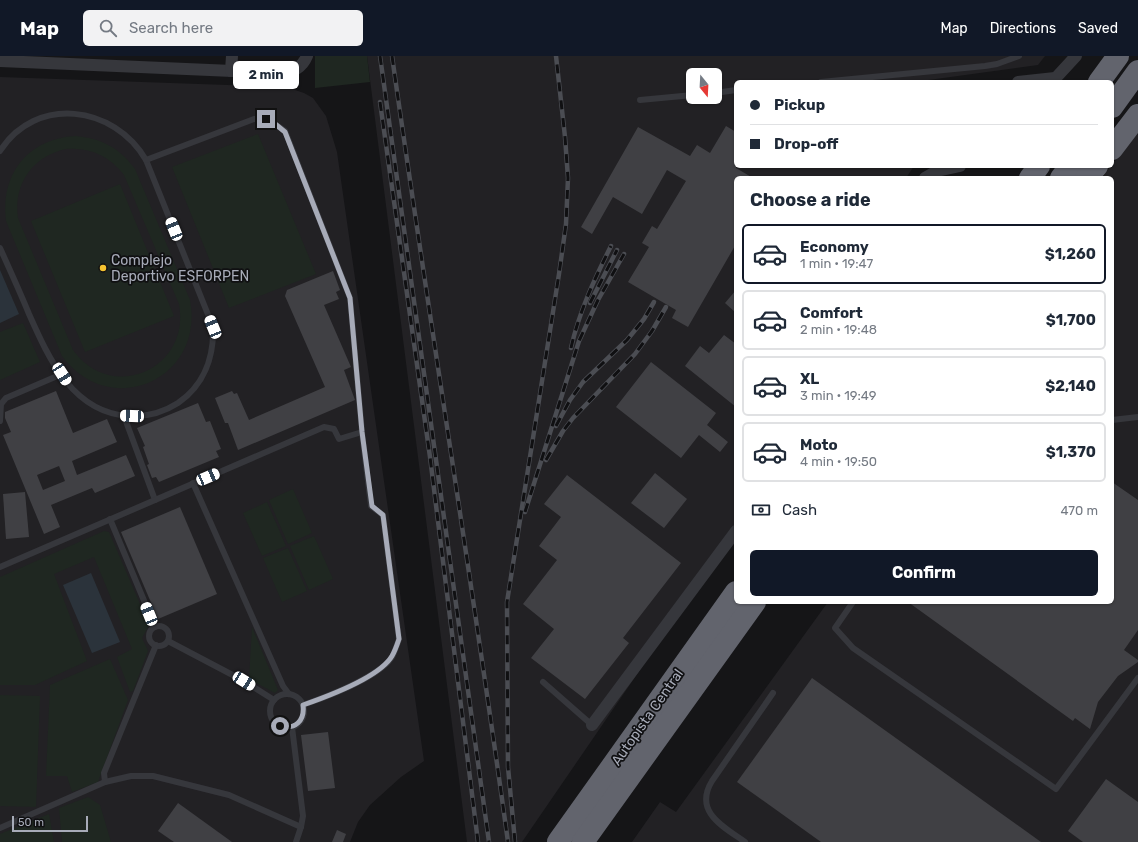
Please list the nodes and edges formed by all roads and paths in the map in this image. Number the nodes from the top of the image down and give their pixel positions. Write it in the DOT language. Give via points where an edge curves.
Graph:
graph roads {
  1 [pos="232,56"];
  2 [pos="307,56"];
  3 [pos="1019,56"];
  4 [pos="1076,56"];
  5 [pos="1118,56"];
  6 [pos="31,59"];
  7 [pos="85,60"];
  8 [pos="0,61"];
  9 [pos="135,61"];
  10 [pos="231,71"];
  11 [pos="1138,71"];
  12 [pos="842,80"];
  13 [pos="1054,80"];
  14 [pos="1100,80"];
  15 [pos="734,90"];
  16 [pos="722,92"];
  17 [pos="686,96"];
  18 [pos="640,100"];
  19 [pos="1114,104"];
  20 [pos="1138,115"];
  21 [pos="1114,146"];
  22 [pos="0,151"];
  23 [pos="146,160"];
  24 [pos="951,168"];
  25 [pos="1095,168"];
  26 [pos="928,176"];
  27 [pos="1088,176"];
  28 [pos="0,248"];
  29 [pos="62,374"];
  30 [pos="1,399"];
  31 [pos="124,416"];
  32 [pos="1138,417"];
  33 [pos="1114,420"];
  34 [pos="0,421"];
  35 [pos="362,432"];
  36 [pos="193,483"];
  37 [pos="154,500"];
  38 [pos="110,519"];
  39 [pos="734,534"];
  40 [pos="0,567"];
  41 [pos="734,595"];
  42 [pos="754,604"];
  43 [pos="852,604"];
  44 [pos="155,627"];
  45 [pos="168,641"];
  46 [pos="156,645"];
  47 [pos="1138,678"];
  48 [pos="543,682"];
  49 [pos="773,692"];
  50 [pos="288,694"];
  51 [pos="274,700"];
  52 [pos="303,705"];
  53 [pos="592,725"];
  54 [pos="292,727"];
  55 [pos="105,782"];
  56 [pos="301,827"];
  57 [pos="0,828"];
  58 [pos="296,842"];
  59 [pos="558,842"];
  60 [pos="584,842"];
  61 [pos="745,842"];
  1 -- 10 [label="street"];
  2 -- 10 [label="street" via="305,62 292,71 282,73"];
  3 -- 12 [label="lane" via="985,66"];
  4 -- 13 [label="street"];
  5 -- 14 [label="highway"];
  6 -- 7 [label="street"];
  6 -- 8 [label="street"];
  7 -- 9 [label="street"];
  9 -- 10 [label="street"];
  11 -- 19 [label="highway"];
  15 -- 16 [label="lane"];
  17 -- 18 [label="lane"];
  20 -- 21 [label="highway"];
  22 -- 23 [label="lane" via="17,132 35,121 56,115 78,114 99,118 118,128 134,142"];
  23 -- 31 [label="lane" via="213,327 213,343 206,369 187,396 159,412"];
  23 -- 35 [label="lane" via="254,119 266,119 285,132 350,298"];
  24 -- 26 [label="street"];
  25 -- 27 [label="highway"];
  28 -- 29 [label="lane" via="47,354"];
  29 -- 30 [label="lane"];
  29 -- 31 [label="lane" via="75,392 88,403 103,411"];
  30 -- 34 [label="lane"];
  31 -- 37 [label="lane"];
  32 -- 33 [label="lane"];
  35 -- 36 [label="lane" via="339,439 334,429 324,427"];
  35 -- 52 [label="lane" via="372,506 383,515 399,639 391,658 374,673"];
  36 -- 37 [label="lane"];
  36 -- 50 [label="lane"];
  37 -- 38 [label="lane"];
  38 -- 40 [label="lane"];
  38 -- 44 [label="lane"];
  39 -- 53 [label="street"];
  41 -- 59 [label="highway, Autopista Central"];
  42 -- 60 [label="highway, Autopista Central"];
  43 -- 47 [label="lane" via="835,628 853,648 1056,789"];
  44 -- 45 [label="lane" via="167,629"];
  44 -- 46 [label="lane" via="150,632 150,638"];
  45 -- 46 [label="lane" via="163,645"];
  45 -- 51 [label="lane" via="244,681"];
  46 -- 55 [label="lane" via="104,773"];
  48 -- 53 [label="lane"];
  49 -- 61 [label="lane" via="707,791 706,802 712,817"];
  50 -- 51 [label="lane"];
  50 -- 52 [label="lane"];
  51 -- 54 [label="lane" via="270,710 274,722 280,726"];
  52 -- 54 [label="lane" via="303,716"];
  54 -- 56 [label="lane" via="303,816"];
  55 -- 56 [label="lane" via="130,776 153,776 229,795"];
  55 -- 57 [label="lane"];
  56 -- 58 [label="lane"];
}
